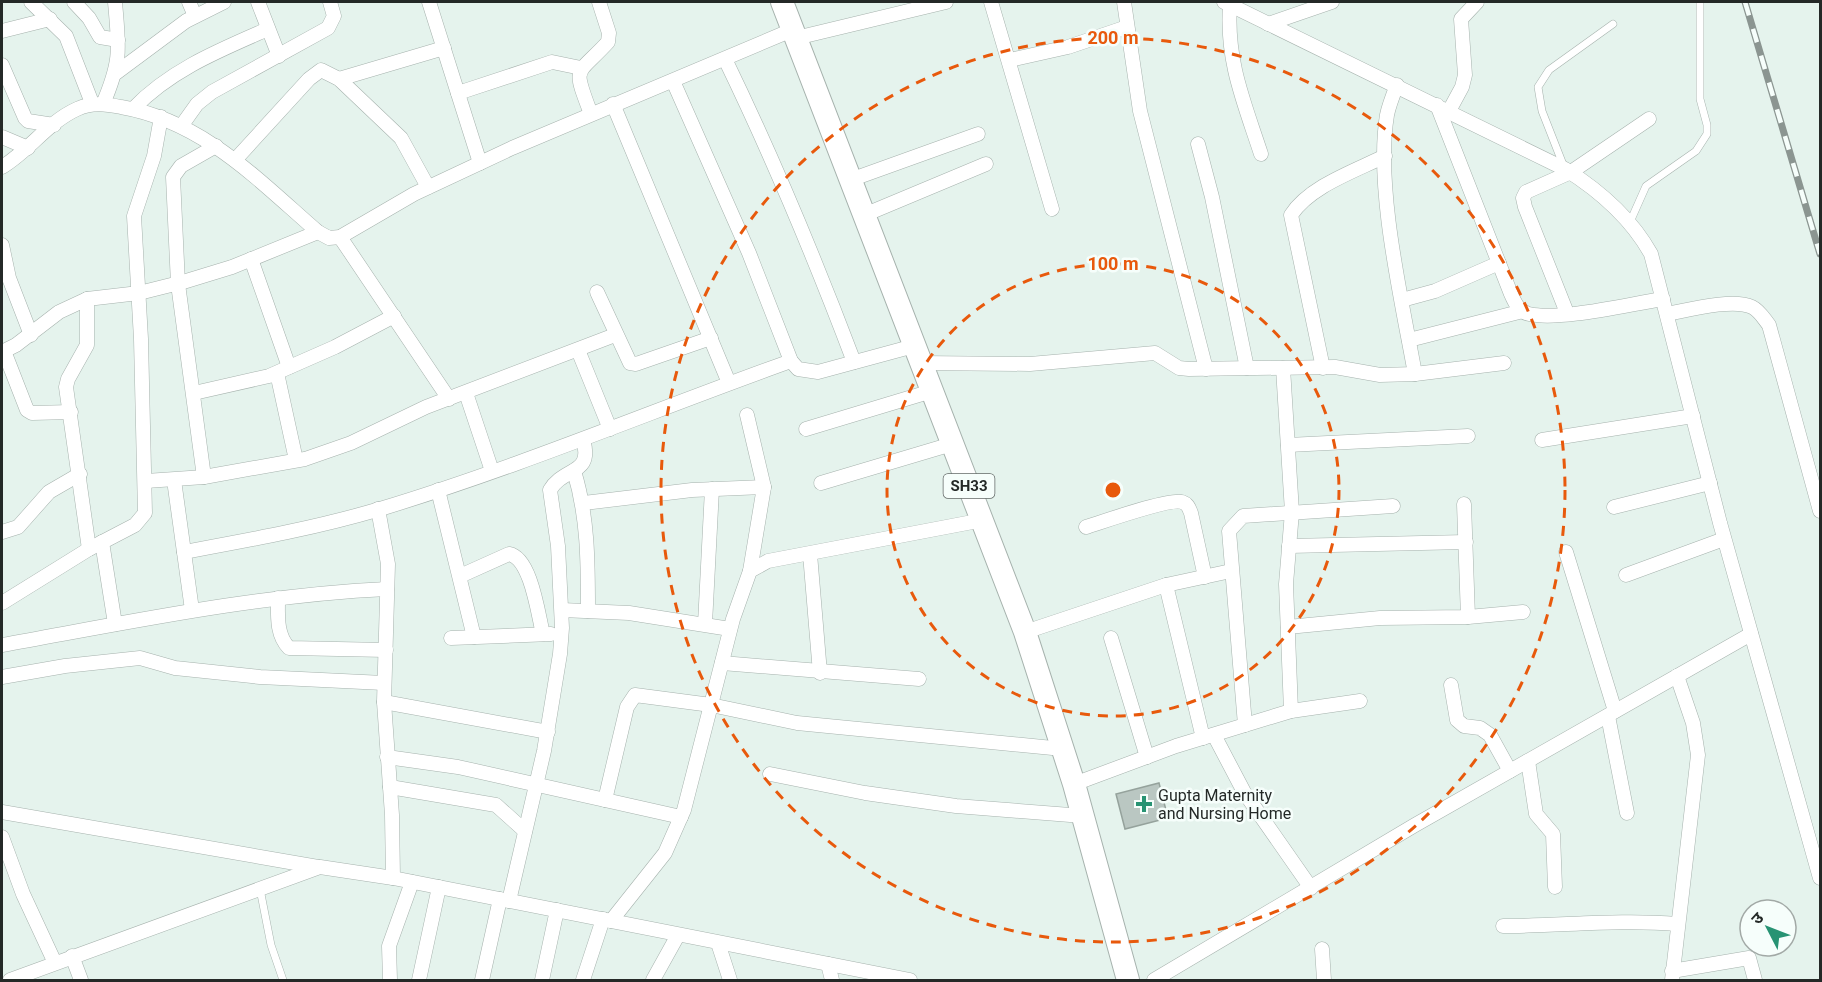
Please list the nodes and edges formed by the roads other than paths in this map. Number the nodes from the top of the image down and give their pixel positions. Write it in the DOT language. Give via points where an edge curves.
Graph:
graph roads {
  1 [pos="31,2"];
  2 [pos="74,2"];
  3 [pos="115,2"];
  4 [pos="189,2"];
  5 [pos="224,2"];
  6 [pos="258,2"];
  7 [pos="330,2"];
  8 [pos="429,2"];
  9 [pos="598,2"];
  10 [pos="782,2"];
  11 [pos="946,2"];
  12 [pos="992,2"];
  13 [pos="1124,2"];
  14 [pos="1332,2"];
  15 [pos="1476,2"];
  16 [pos="1700,2"];
  17 [pos="1230,3"];
  18 [pos="195,16"];
  19 [pos="50,19"];
  20 [pos="1268,24"];
  21 [pos="1613,24"];
  22 [pos="1127,27"];
  23 [pos="268,28"];
  24 [pos="2,31"];
  25 [pos="794,34"];
  26 [pos="118,40"];
  27 [pos="444,48"];
  28 [pos="279,56"];
  29 [pos="725,59"];
  30 [pos="1010,60"];
  31 [pos="2,65"];
  32 [pos="581,68"];
  33 [pos="116,73"];
  34 [pos="339,79"];
  35 [pos="673,81"];
  36 [pos="1396,85"];
  37 [pos="458,93"];
  38 [pos="97,104"];
  39 [pos="613,104"];
  40 [pos="1443,108"];
  41 [pos="133,109"];
  42 [pos="591,114"];
  43 [pos="161,117"];
  44 [pos="1649,119"];
  45 [pos="54,125"];
  46 [pos="182,125"];
  47 [pos="978,134"];
  48 [pos="2,137"];
  49 [pos="1198,144"];
  50 [pos="216,146"];
  51 [pos="28,148"];
  52 [pos="1261,154"];
  53 [pos="1385,156"];
  54 [pos="236,160"];
  55 [pos="480,163"];
  56 [pos="986,164"];
  57 [pos="2,167"];
  58 [pos="1568,171"];
  59 [pos="850,180"];
  60 [pos="428,187"];
  61 [pos="1052,209"];
  62 [pos="864,215"];
  63 [pos="1630,222"];
  64 [pos="318,232"];
  65 [pos="340,237"];
  66 [pos="2,245"];
  67 [pos="250,259"];
  68 [pos="1498,264"];
  69 [pos="178,284"];
  70 [pos="597,292"];
  71 [pos="139,293"];
  72 [pos="1663,299"];
  73 [pos="87,300"];
  74 [pos="1402,300"];
  75 [pos="1522,311"];
  76 [pos="1567,313"];
  77 [pos="1667,314"];
  78 [pos="394,316"];
  79 [pos="31,334"];
  80 [pos="615,335"];
  81 [pos="711,338"];
  82 [pos="1409,340"];
  83 [pos="578,350"];
  84 [pos="3,351"];
  85 [pos="917,355"];
  86 [pos="791,361"];
  87 [pos="854,362"];
  88 [pos="1504,363"];
  89 [pos="1247,368"];
  90 [pos="1283,368"];
  91 [pos="1323,368"];
  92 [pos="1206,369"];
  93 [pos="283,370"];
  94 [pos="1414,374"];
  95 [pos="729,383"];
  96 [pos="932,391"];
  97 [pos="194,393"];
  98 [pos="466,393"];
  99 [pos="449,399"];
  100 [pos="71,412"];
  101 [pos="747,415"];
  102 [pos="1693,416"];
  103 [pos="610,429"];
  104 [pos="806,429"];
  105 [pos="1468,436"];
  106 [pos="583,440"];
  107 [pos="1542,440"];
  108 [pos="952,444"];
  109 [pos="1288,444"];
  110 [pos="296,460"];
  111 [pos="492,471"];
  112 [pos="574,471"];
  113 [pos="80,474"];
  114 [pos="204,477"];
  115 [pos="174,480"];
  116 [pos="146,482"];
  117 [pos="821,483"];
  118 [pos="1710,483"];
  119 [pos="764,487"];
  120 [pos="712,489"];
  121 [pos="438,490"];
  122 [pos="584,503"];
  123 [pos="1464,504"];
  124 [pos="1393,506"];
  125 [pos="1614,507"];
  126 [pos="378,509"];
  127 [pos="1292,512"];
  128 [pos="1821,512"];
  129 [pos="983,520"];
  130 [pos="1086,527"];
  131 [pos="2,532"];
  132 [pos="1724,538"];
  133 [pos="1466,542"];
  134 [pos="95,545"];
  135 [pos="1290,546"];
  136 [pos="184,552"];
  137 [pos="1566,552"];
  138 [pos="810,554"];
  139 [pos="750,571"];
  140 [pos="1231,571"];
  141 [pos="1626,575"];
  142 [pos="460,576"];
  143 [pos="1204,577"];
  144 [pos="1166,585"];
  145 [pos="387,589"];
  146 [pos="278,598"];
  147 [pos="2,603"];
  148 [pos="192,610"];
  149 [pos="562,610"];
  150 [pos="588,611"];
  151 [pos="1523,612"];
  152 [pos="1468,617"];
  153 [pos="115,624"];
  154 [pos="705,624"];
  155 [pos="1288,627"];
  156 [pos="730,629"];
  157 [pos="1025,632"];
  158 [pos="562,633"];
  159 [pos="543,634"];
  160 [pos="1751,634"];
  161 [pos="474,637"];
  162 [pos="451,638"];
  163 [pos="1111,638"];
  164 [pos="2,645"];
  165 [pos="386,650"];
  166 [pos="722,663"];
  167 [pos="820,673"];
  168 [pos="1677,676"];
  169 [pos="2,677"];
  170 [pos="919,679"];
  171 [pos="384,683"];
  172 [pos="1451,684"];
  173 [pos="1360,701"];
  174 [pos="384,702"];
  175 [pos="711,705"];
  176 [pos="1291,711"];
  177 [pos="1612,713"];
  178 [pos="1245,725"];
  179 [pos="548,732"];
  180 [pos="1209,736"];
  181 [pos="1063,749"];
  182 [pos="387,757"];
  183 [pos="1148,757"];
  184 [pos="1528,761"];
  185 [pos="1510,771"];
  186 [pos="770,774"];
  187 [pos="536,784"];
  188 [pos="1074,784"];
  189 [pos="390,787"];
  190 [pos="605,800"];
  191 [pos="2,812"];
  192 [pos="1627,813"];
  193 [pos="1083,816"];
  194 [pos="681,817"];
  195 [pos="525,831"];
  196 [pos="2,837"];
  197 [pos="320,867"];
  198 [pos="393,878"];
  199 [pos="1821,878"];
  200 [pos="412,882"];
  201 [pos="439,887"];
  202 [pos="1555,887"];
  203 [pos="1311,888"];
  204 [pos="260,889"];
  205 [pos="505,900"];
  206 [pos="557,910"];
  207 [pos="607,920"];
  208 [pos="1677,924"];
  209 [pos="1503,926"];
  210 [pos="678,934"];
  211 [pos="718,943"];
  212 [pos="1322,949"];
  213 [pos="72,956"];
  214 [pos="56,963"];
  215 [pos="828,964"];
  216 [pos="1672,976"];
  217 [pos="877,977"];
  218 [pos="10,981"];
  219 [pos="81,981"];
  220 [pos="283,981"];
  221 [pos="390,981"];
  222 [pos="418,981"];
  223 [pos="482,981"];
  224 [pos="542,981"];
  225 [pos="583,981"];
  226 [pos="653,981"];
  227 [pos="730,981"];
  228 [pos="832,981"];
  229 [pos="910,981"];
  230 [pos="1128,981"];
  231 [pos="1154,981"];
  232 [pos="1324,981"];
  233 [pos="1755,981"];
  1 -- 19 [label="street"];
  2 -- 26 [label="street" via="100,37"];
  3 -- 26 [label="street"];
  4 -- 18 [label="street"];
  5 -- 18 [label="street"];
  6 -- 23 [label="street"];
  7 -- 28 [label="street" via="334,16 328,28"];
  8 -- 27 [label="street"];
  9 -- 32 [label="street" via="609,33 608,42"];
  10 -- 25 [label="main road, SH33"];
  11 -- 25 [label="street"];
  12 -- 30 [label="street"];
  13 -- 22 [label="street"];
  14 -- 20 [label="street"];
  15 -- 40 [label="street" via="1461,19 1465,75 1462,87"];
  16 -- 63 [label="lane" via="1700,99 1707,134 1696,151 1646,186"];
  17 -- 20 [label="street"];
  17 -- 52 [label="street" via="1229,44 1235,74"];
  18 -- 33 [label="street"];
  19 -- 24 [label="street"];
  19 -- 38 [label="street" via="61,28"];
  20 -- 36 [label="street"];
  21 -- 58 [label="lane" via="1550,70 1538,87 1542,111"];
  22 -- 30 [label="street" via="1068,47"];
  22 -- 92 [label="street" via="1140,111"];
  23 -- 28 [label="street"];
  23 -- 41 [label="street" via="199,59 154,89"];
  25 -- 29 [label="street"];
  25 -- 59 [label="main road, SH33"];
  26 -- 33 [label="street"];
  27 -- 34 [label="street"];
  27 -- 37 [label="street"];
  28 -- 46 [label="street" via="212,92"];
  29 -- 35 [label="street"];
  29 -- 87 [label="street" via="766,144"];
  30 -- 61 [label="street"];
  31 -- 45 [label="street" via="25,118"];
  32 -- 37 [label="street" via="552,62"];
  32 -- 42 [label="street" via="580,82"];
  33 -- 38 [label="street"];
  34 -- 54 [label="street" via="321,70 315,74"];
  34 -- 60 [label="street" via="401,138"];
  35 -- 39 [label="street"];
  35 -- 86 [label="street" via="750,253"];
  36 -- 40 [label="street"];
  36 -- 53 [label="street" via="1387,114"];
  37 -- 55 [label="street"];
  38 -- 41 [label="street"];
  38 -- 45 [label="street" via="76,109"];
  39 -- 42 [label="street"];
  39 -- 81 [label="street"];
  40 -- 58 [label="street"];
  40 -- 68 [label="street"];
  41 -- 43 [label="street"];
  42 -- 55 [label="street"];
  43 -- 46 [label="street"];
  43 -- 71 [label="street" via="154,156 134,216"];
  44 -- 58 [label="street"];
  45 -- 51 [label="street"];
  46 -- 50 [label="street"];
  47 -- 59 [label="street"];
  48 -- 51 [label="street"];
  49 -- 89 [label="street"];
  50 -- 54 [label="street"];
  50 -- 69 [label="street" via="175,172"];
  51 -- 57 [label="street"];
  53 -- 74 [label="street"];
  53 -- 91 [label="street" via="1317,192 1291,215"];
  54 -- 64 [label="street"];
  55 -- 60 [label="street"];
  56 -- 62 [label="street"];
  58 -- 63 [label="street"];
  58 -- 76 [label="street" via="1526,192 1524,198"];
  59 -- 62 [label="main road, SH33"];
  60 -- 65 [label="street"];
  62 -- 85 [label="main road, SH33"];
  63 -- 72 [label="street" via="1651,254"];
  64 -- 65 [label="street" via="329,238"];
  64 -- 67 [label="street"];
  65 -- 78 [label="street"];
  66 -- 79 [label="street" via="9,278"];
  67 -- 69 [label="street"];
  67 -- 93 [label="street"];
  68 -- 74 [label="street" via="1435,291"];
  68 -- 75 [label="street" via="1516,306"];
  69 -- 71 [label="street"];
  69 -- 97 [label="street"];
  70 -- 80 [label="street"];
  71 -- 73 [label="street"];
  71 -- 116 [label="street"];
  72 -- 76 [label="street"];
  72 -- 77 [label="street"];
  73 -- 79 [label="street" via="59,312"];
  73 -- 100 [label="street" via="88,338 66,387"];
  74 -- 82 [label="street"];
  75 -- 76 [label="street"];
  75 -- 82 [label="street"];
  77 -- 102 [label="street"];
  77 -- 128 [label="street" via="1738,305 1758,311 1768,325"];
  78 -- 93 [label="street"];
  78 -- 99 [label="street"];
  79 -- 84 [label="street"];
  80 -- 81 [label="street" via="626,359 636,364"];
  80 -- 83 [label="street"];
  81 -- 95 [label="street"];
  82 -- 94 [label="street"];
  83 -- 98 [label="street"];
  83 -- 103 [label="street"];
  84 -- 100 [label="street" via="27,410"];
  85 -- 87 [label="street"];
  85 -- 92 [label="street" via="1030,364 1155,353 1179,368"];
  85 -- 96 [label="main road, SH33"];
  86 -- 87 [label="street" via="806,372"];
  86 -- 95 [label="street"];
  88 -- 94 [label="street"];
  89 -- 90 [label="street"];
  89 -- 92 [label="street"];
  90 -- 91 [label="street"];
  90 -- 109 [label="street"];
  91 -- 94 [label="street" via="1380,375"];
  93 -- 97 [label="street" via="250,382"];
  93 -- 110 [label="street"];
  95 -- 103 [label="street"];
  96 -- 104 [label="street"];
  96 -- 108 [label="main road, SH33"];
  97 -- 114 [label="street"];
  98 -- 99 [label="street"];
  98 -- 111 [label="street"];
  99 -- 110 [label="street" via="351,443"];
  100 -- 113 [label="street"];
  101 -- 119 [label="street"];
  102 -- 107 [label="street"];
  102 -- 118 [label="street"];
  103 -- 106 [label="street"];
  105 -- 109 [label="street"];
  106 -- 111 [label="street"];
  106 -- 112 [label="street" via="586,458"];
  108 -- 117 [label="street"];
  108 -- 129 [label="main road, SH33"];
  109 -- 127 [label="street"];
  110 -- 114 [label="street"];
  111 -- 121 [label="street"];
  112 -- 122 [label="street"];
  112 -- 149 [label="street" via="550,490"];
  113 -- 131 [label="street" via="49,492 18,527"];
  113 -- 134 [label="street"];
  114 -- 115 [label="street"];
  115 -- 116 [label="street"];
  115 -- 136 [label="street"];
  116 -- 134 [label="street" via="142,519"];
  118 -- 125 [label="street"];
  118 -- 132 [label="street"];
  119 -- 120 [label="street"];
  119 -- 139 [label="street"];
  120 -- 122 [label="street"];
  120 -- 154 [label="street"];
  121 -- 126 [label="street"];
  121 -- 142 [label="street"];
  122 -- 150 [label="street"];
  123 -- 133 [label="street"];
  124 -- 127 [label="street"];
  126 -- 136 [label="street"];
  126 -- 145 [label="street" via="387,551"];
  127 -- 135 [label="street"];
  127 -- 140 [label="street" via="1243,516 1237,520 1229,531"];
  129 -- 138 [label="street"];
  129 -- 157 [label="main road, SH33"];
  130 -- 143 [label="street" via="1182,502 1191,513"];
  132 -- 141 [label="street"];
  132 -- 160 [label="street"];
  133 -- 135 [label="street"];
  133 -- 152 [label="street"];
  134 -- 147 [label="street"];
  134 -- 153 [label="street"];
  135 -- 155 [label="street" via="1286,584"];
  136 -- 148 [label="street"];
  137 -- 177 [label="street"];
  138 -- 139 [label="street" via="768,561"];
  138 -- 167 [label="street"];
  139 -- 156 [label="street"];
  140 -- 143 [label="street"];
  140 -- 178 [label="street"];
  142 -- 159 [label="street" via="508,554 515,555 525,566"];
  142 -- 161 [label="street"];
  143 -- 144 [label="street"];
  144 -- 157 [label="street"];
  144 -- 180 [label="street"];
  145 -- 146 [label="street"];
  145 -- 165 [label="street"];
  146 -- 148 [label="street"];
  146 -- 165 [label="street" via="279,632 290,648"];
  148 -- 153 [label="street"];
  149 -- 150 [label="street"];
  149 -- 158 [label="street"];
  150 -- 154 [label="street"];
  151 -- 152 [label="street"];
  152 -- 155 [label="street" via="1380,618"];
  153 -- 164 [label="street"];
  154 -- 156 [label="street"];
  155 -- 176 [label="street"];
  156 -- 166 [label="street"];
  157 -- 181 [label="main road, SH33"];
  158 -- 159 [label="street"];
  158 -- 179 [label="street"];
  159 -- 161 [label="street"];
  160 -- 168 [label="street"];
  160 -- 199 [label="street"];
  161 -- 162 [label="street"];
  163 -- 183 [label="street"];
  165 -- 171 [label="street"];
  166 -- 167 [label="street"];
  166 -- 175 [label="street"];
  167 -- 170 [label="street"];
  168 -- 177 [label="street"];
  168 -- 208 [label="street" via="1693,723 1698,755"];
  169 -- 171 [label="street" via="140,658 175,668"];
  171 -- 174 [label="street"];
  172 -- 185 [label="street" via="1457,720 1490,735"];
  173 -- 176 [label="street"];
  174 -- 179 [label="street"];
  174 -- 182 [label="street"];
  175 -- 181 [label="street" via="797,723"];
  175 -- 190 [label="street" via="635,695 627,707"];
  175 -- 194 [label="street"];
  176 -- 178 [label="street"];
  177 -- 184 [label="street"];
  177 -- 192 [label="street"];
  178 -- 180 [label="street"];
  179 -- 187 [label="street"];
  180 -- 183 [label="street"];
  180 -- 203 [label="street"];
  181 -- 188 [label="main road, SH33"];
  182 -- 187 [label="street"];
  182 -- 189 [label="street"];
  183 -- 188 [label="street"];
  184 -- 185 [label="street"];
  184 -- 202 [label="street" via="1536,814 1553,834"];
  185 -- 203 [label="street"];
  186 -- 193 [label="street" via="956,806"];
  187 -- 190 [label="street"];
  187 -- 195 [label="street"];
  188 -- 193 [label="main road, SH33"];
  189 -- 195 [label="street" via="496,805"];
  189 -- 198 [label="street"];
  190 -- 194 [label="street"];
  191 -- 197 [label="street"];
  193 -- 230 [label="main road, SH33"];
  194 -- 207 [label="street" via="664,853"];
  195 -- 205 [label="street"];
  196 -- 214 [label="street" via="23,894"];
  197 -- 198 [label="street"];
  197 -- 204 [label="street"];
  198 -- 200 [label="street"];
  200 -- 201 [label="street"];
  200 -- 221 [label="street" via="389,946"];
  201 -- 205 [label="street"];
  201 -- 222 [label="street"];
  203 -- 231 [label="street"];
  204 -- 213 [label="street"];
  204 -- 220 [label="lane"];
  205 -- 206 [label="street"];
  205 -- 223 [label="street"];
  206 -- 207 [label="street"];
  206 -- 224 [label="street"];
  207 -- 210 [label="street"];
  207 -- 225 [label="street"];
  208 -- 209 [label="street" via="1642,921"];
  208 -- 216 [label="street"];
  210 -- 211 [label="street"];
  210 -- 226 [label="street"];
  211 -- 215 [label="street"];
  211 -- 227 [label="street"];
  212 -- 232 [label="street"];
  213 -- 214 [label="street"];
  213 -- 219 [label="street"];
  214 -- 218 [label="street"];
  215 -- 217 [label="street"];
  215 -- 228 [label="street"];
  216 -- 233 [label="street" via="1749,958"];
  217 -- 229 [label="street"];
}
